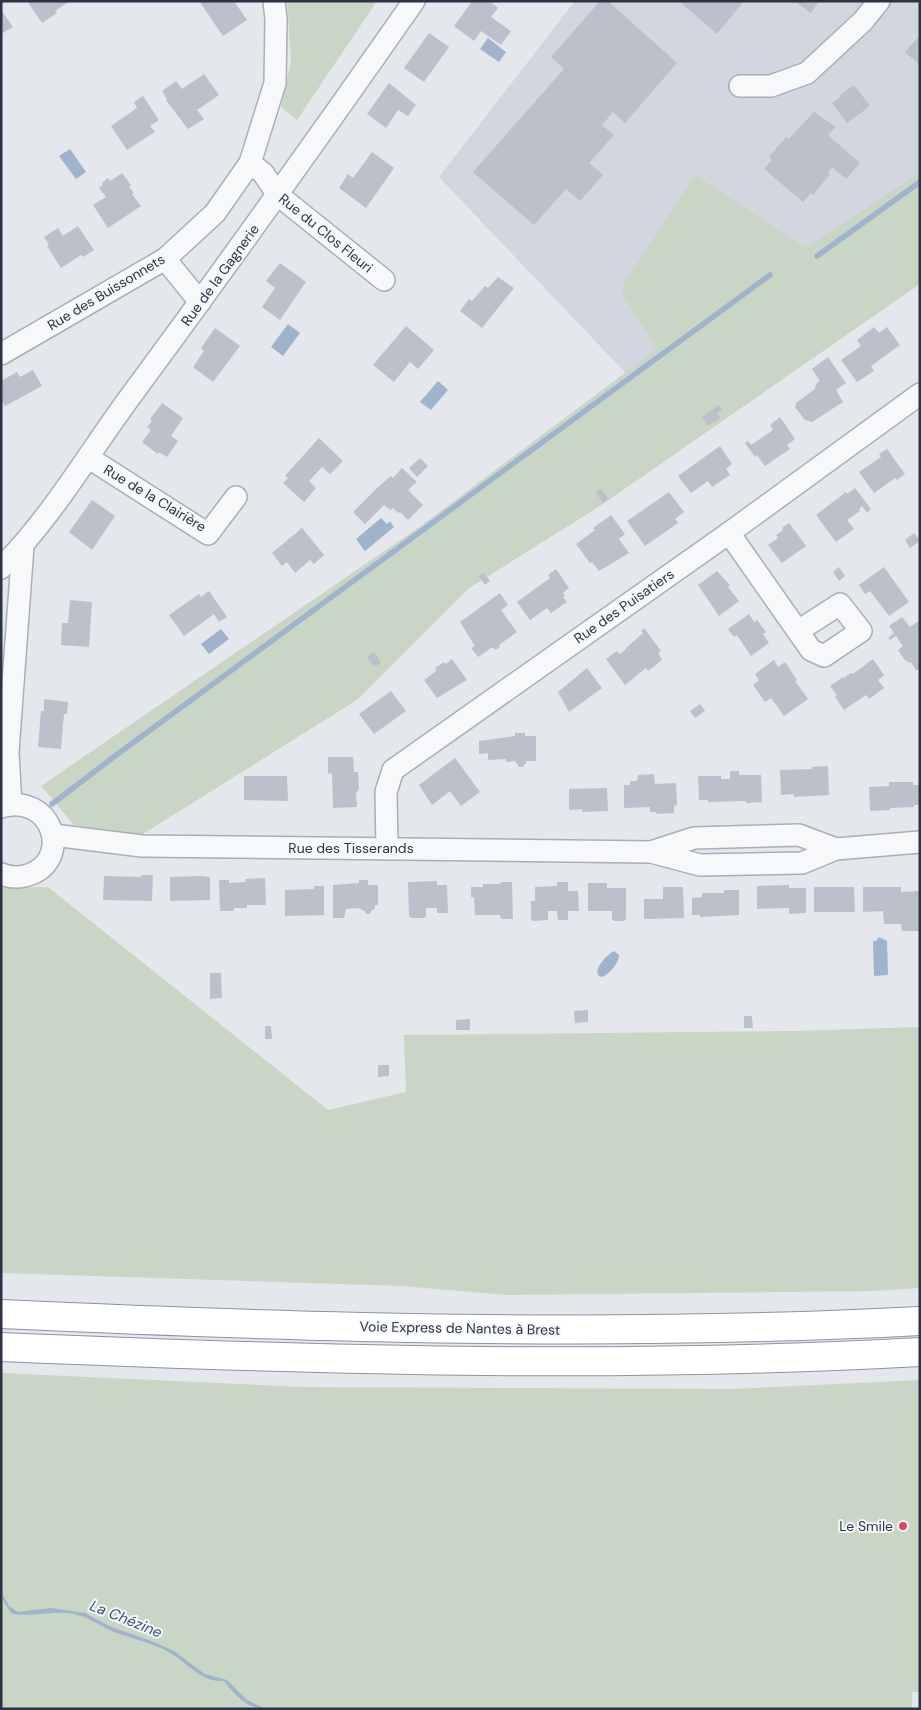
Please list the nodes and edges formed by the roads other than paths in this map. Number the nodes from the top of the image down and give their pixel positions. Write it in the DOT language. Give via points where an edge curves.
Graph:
graph roads {
  1 [pos="274,1"];
  2 [pos="414,1"];
  3 [pos="879,1"];
  4 [pos="740,86"];
  5 [pos="250,163"];
  6 [pos="278,195"];
  7 [pos="165,259"];
  8 [pos="384,280"];
  9 [pos="200,302"];
  10 [pos="1,354"];
  11 [pos="920,394"];
  12 [pos="89,458"];
  13 [pos="236,497"];
  14 [pos="728,533"];
  15 [pos="23,546"];
  16 [pos="1,568"];
  17 [pos="798,631"];
  18 [pos="6,806"];
  19 [pos="53,835"];
  20 [pos="920,842"];
  21 [pos="387,849"];
  22 [pos="836,849"];
  23 [pos="651,852"];
  24 [pos="1,874"];
  25 [pos="1,1314"];
  26 [pos="920,1321"];
  27 [pos="1,1346"];
  28 [pos="920,1352"];
  1 -- 5 [label="street, Rue des Buissonnets" via="275,83"];
  2 -- 6 [label="street, Rue de la Gagnerie"];
  3 -- 4 [label="street" via="863,21 807,73 771,86"];
  5 -- 6 [label="street, Rue du Clos Fleuri" via="263,173"];
  5 -- 7 [label="street, Rue des Buissonnets" via="215,213"];
  6 -- 8 [label="street, Rue du Clos Fleuri"];
  6 -- 9 [label="street, Rue de la Gagnerie"];
  7 -- 9 [label="street"];
  7 -- 10 [label="street, Rue des Buissonnets"];
  9 -- 12 [label="street, Rue de la Gagnerie" via="125,403"];
  11 -- 14 [label="street, Rue des Puisatiers"];
  12 -- 13 [label="street, Rue de la Clairière" via="208,534"];
  12 -- 15 [label="street, Rue de la Gagnerie"];
  14 -- 17 [label="street"];
  14 -- 21 [label="street, Rue des Puisatiers" via="393,770 386,792"];
  15 -- 16 [label="street, Rue de la Gagnerie"];
  15 -- 18 [label="street"];
  18 -- 19 [label="street" via="25,805 42,814"];
  19 -- 21 [label="street, Rue des Tisserands" via="142,846"];
  19 -- 24 [label="street" via="50,857 44,866 25,876"];
  20 -- 22 [label="street, Rue des Tisserands"];
  21 -- 23 [label="street, Rue des Tisserands"];
  22 -- 23 [label="street, Rue des Tisserands" via="802,863 700,865"];
  22 -- 23 [label="street, Rue des Tisserands" via="799,835 694,838"];
  25 -- 26 [label="highway, Voie Express de Nantes à Brest" via="510,1330"];
  27 -- 28 [label="highway" via="169,1354 569,1362"];
}
